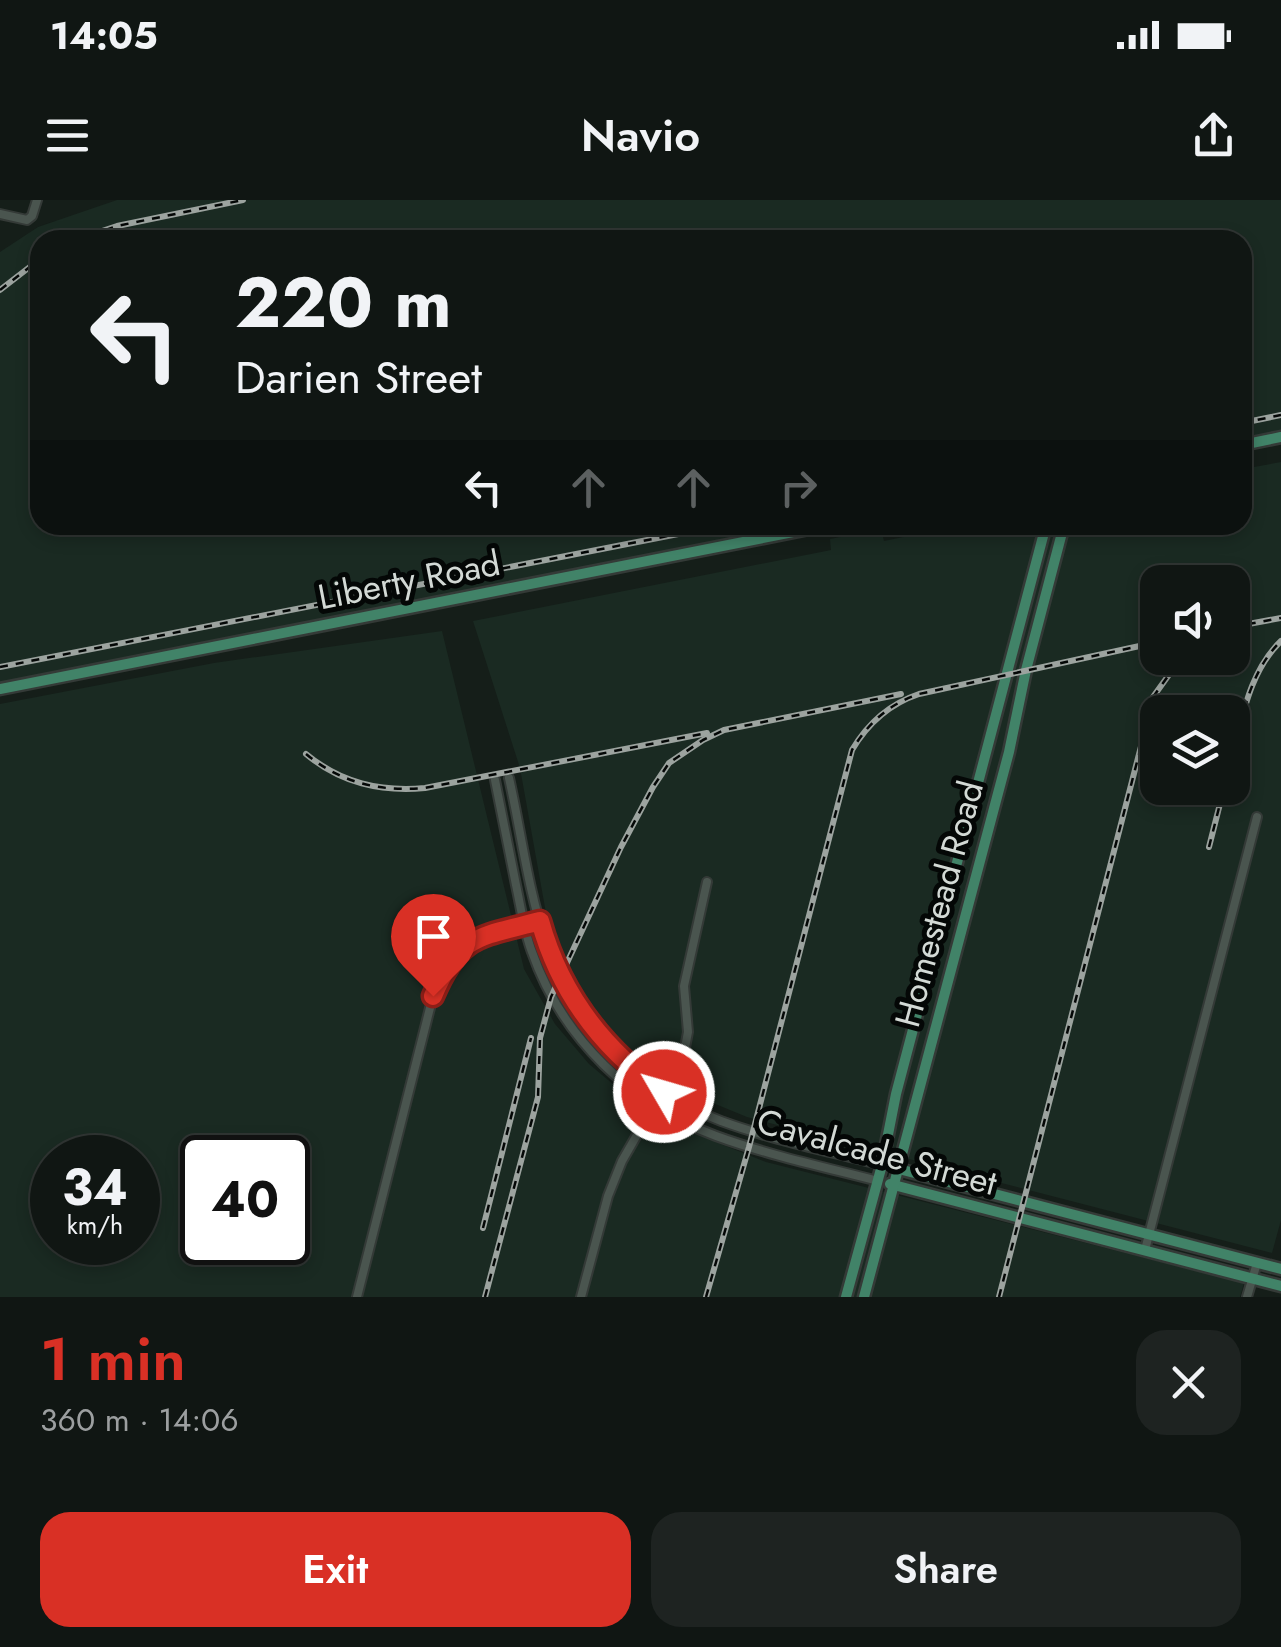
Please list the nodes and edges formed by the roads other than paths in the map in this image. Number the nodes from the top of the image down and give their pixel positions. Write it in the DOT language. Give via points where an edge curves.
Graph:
graph roads {
  1 [pos="36,200"];
  2 [pos="0,214"];
  3 [pos="1281,437"];
  4 [pos="1252,443"];
  5 [pos="778,535"];
  6 [pos="1043,535"];
  7 [pos="1061,535"];
  8 [pos="1031,582"];
  9 [pos="1048,586"];
  10 [pos="0,689"];
  11 [pos="987,747"];
  12 [pos="1009,752"];
  13 [pos="510,778"];
  14 [pos="495,780"];
  15 [pos="515,804"];
  16 [pos="500,808"];
  17 [pos="1257,817"];
  18 [pos="962,843"];
  19 [pos="983,850"];
  20 [pos="708,882"];
  21 [pos="540,921"];
  22 [pos="524,925"];
  23 [pos="928,974"];
  24 [pos="948,979"];
  25 [pos="608,1046"];
  26 [pos="908,1047"];
  27 [pos="928,1052"];
  28 [pos="596,1056"];
  29 [pos="664,1092"];
  30 [pos="655,1106"];
  31 [pos="773,1136"];
  32 [pos="769,1152"];
  33 [pos="882,1165"];
  34 [pos="899,1169"];
  35 [pos="878,1180"];
  36 [pos="894,1185"];
  37 [pos="1149,1233"];
  38 [pos="1146,1250"];
  39 [pos="1257,1262"];
  40 [pos="1281,1269"];
  41 [pos="1253,1278"];
  42 [pos="1281,1286"];
  43 [pos="846,1296"];
  44 [pos="357,1297"];
  45 [pos="580,1297"];
  46 [pos="862,1297"];
  47 [pos="1248,1297"];
  1 -- 2 [label="street" via="30,218"];
  3 -- 4 [label="main road"];
  5 -- 10 [label="main road, Liberty Road"];
  6 -- 8 [label="main road, Homestead Road"];
  7 -- 9 [label="main road, Homestead Road"];
  8 -- 9 [label="main road"];
  8 -- 11 [label="main road, Homestead Road"];
  9 -- 12 [label="main road, Homestead Road"];
  11 -- 12 [label="main road"];
  11 -- 18 [label="main road, Homestead Road"];
  12 -- 19 [label="main road, Homestead Road"];
  13 -- 15 [label="street, Cavalcade Street"];
  14 -- 16 [label="street, Cavalcade Street"];
  15 -- 16 [label="street"];
  15 -- 21 [label="street, Cavalcade Street"];
  16 -- 22 [label="street, Cavalcade Street"];
  17 -- 37 [label="street"];
  18 -- 19 [label="main road"];
  18 -- 23 [label="main road, Homestead Road"];
  19 -- 24 [label="main road, Homestead Road"];
  20 -- 29 [label="street" via="684,986 684,1053"];
  21 -- 22 [label="street"];
  21 -- 25 [label="street, Cavalcade Street" via="570,996"];
  22 -- 28 [label="street, Cavalcade Street" via="551,996"];
  22 -- 44 [label="street" via="472,941 442,974"];
  23 -- 24 [label="main road"];
  23 -- 26 [label="main road, Homestead Road"];
  24 -- 27 [label="main road, Homestead Road"];
  25 -- 28 [label="street"];
  25 -- 29 [label="street, Cavalcade Street"];
  26 -- 27 [label="main road"];
  26 -- 33 [label="main road, Homestead Road"];
  27 -- 34 [label="main road, Homestead Road"];
  28 -- 30 [label="street, Cavalcade Street"];
  29 -- 30 [label="street"];
  29 -- 31 [label="street, Cavalcade Street" via="722,1121"];
  30 -- 32 [label="street, Cavalcade Street" via="713,1135"];
  30 -- 45 [label="street" via="608,1196"];
  31 -- 32 [label="street"];
  31 -- 33 [label="street, Cavalcade Street"];
  32 -- 35 [label="street, Cavalcade Street"];
  33 -- 34 [label="main road, Cavalcade Street"];
  33 -- 35 [label="main road, Homestead Road"];
  34 -- 36 [label="main road, Homestead Road"];
  34 -- 37 [label="main road, Cavalcade Street"];
  35 -- 36 [label="main road, Cavalcade Street"];
  35 -- 43 [label="main road, Homestead Road"];
  36 -- 38 [label="main road, Cavalcade Street"];
  36 -- 46 [label="main road, Homestead Road"];
  37 -- 38 [label="street"];
  37 -- 39 [label="main road, Cavalcade Street"];
  38 -- 41 [label="main road, Cavalcade Street"];
  39 -- 40 [label="main road, Cavalcade Street"];
  39 -- 41 [label="street"];
  41 -- 42 [label="main road, Cavalcade Street"];
  41 -- 47 [label="street"];
  43 -- 46 [label="main road"];
}
